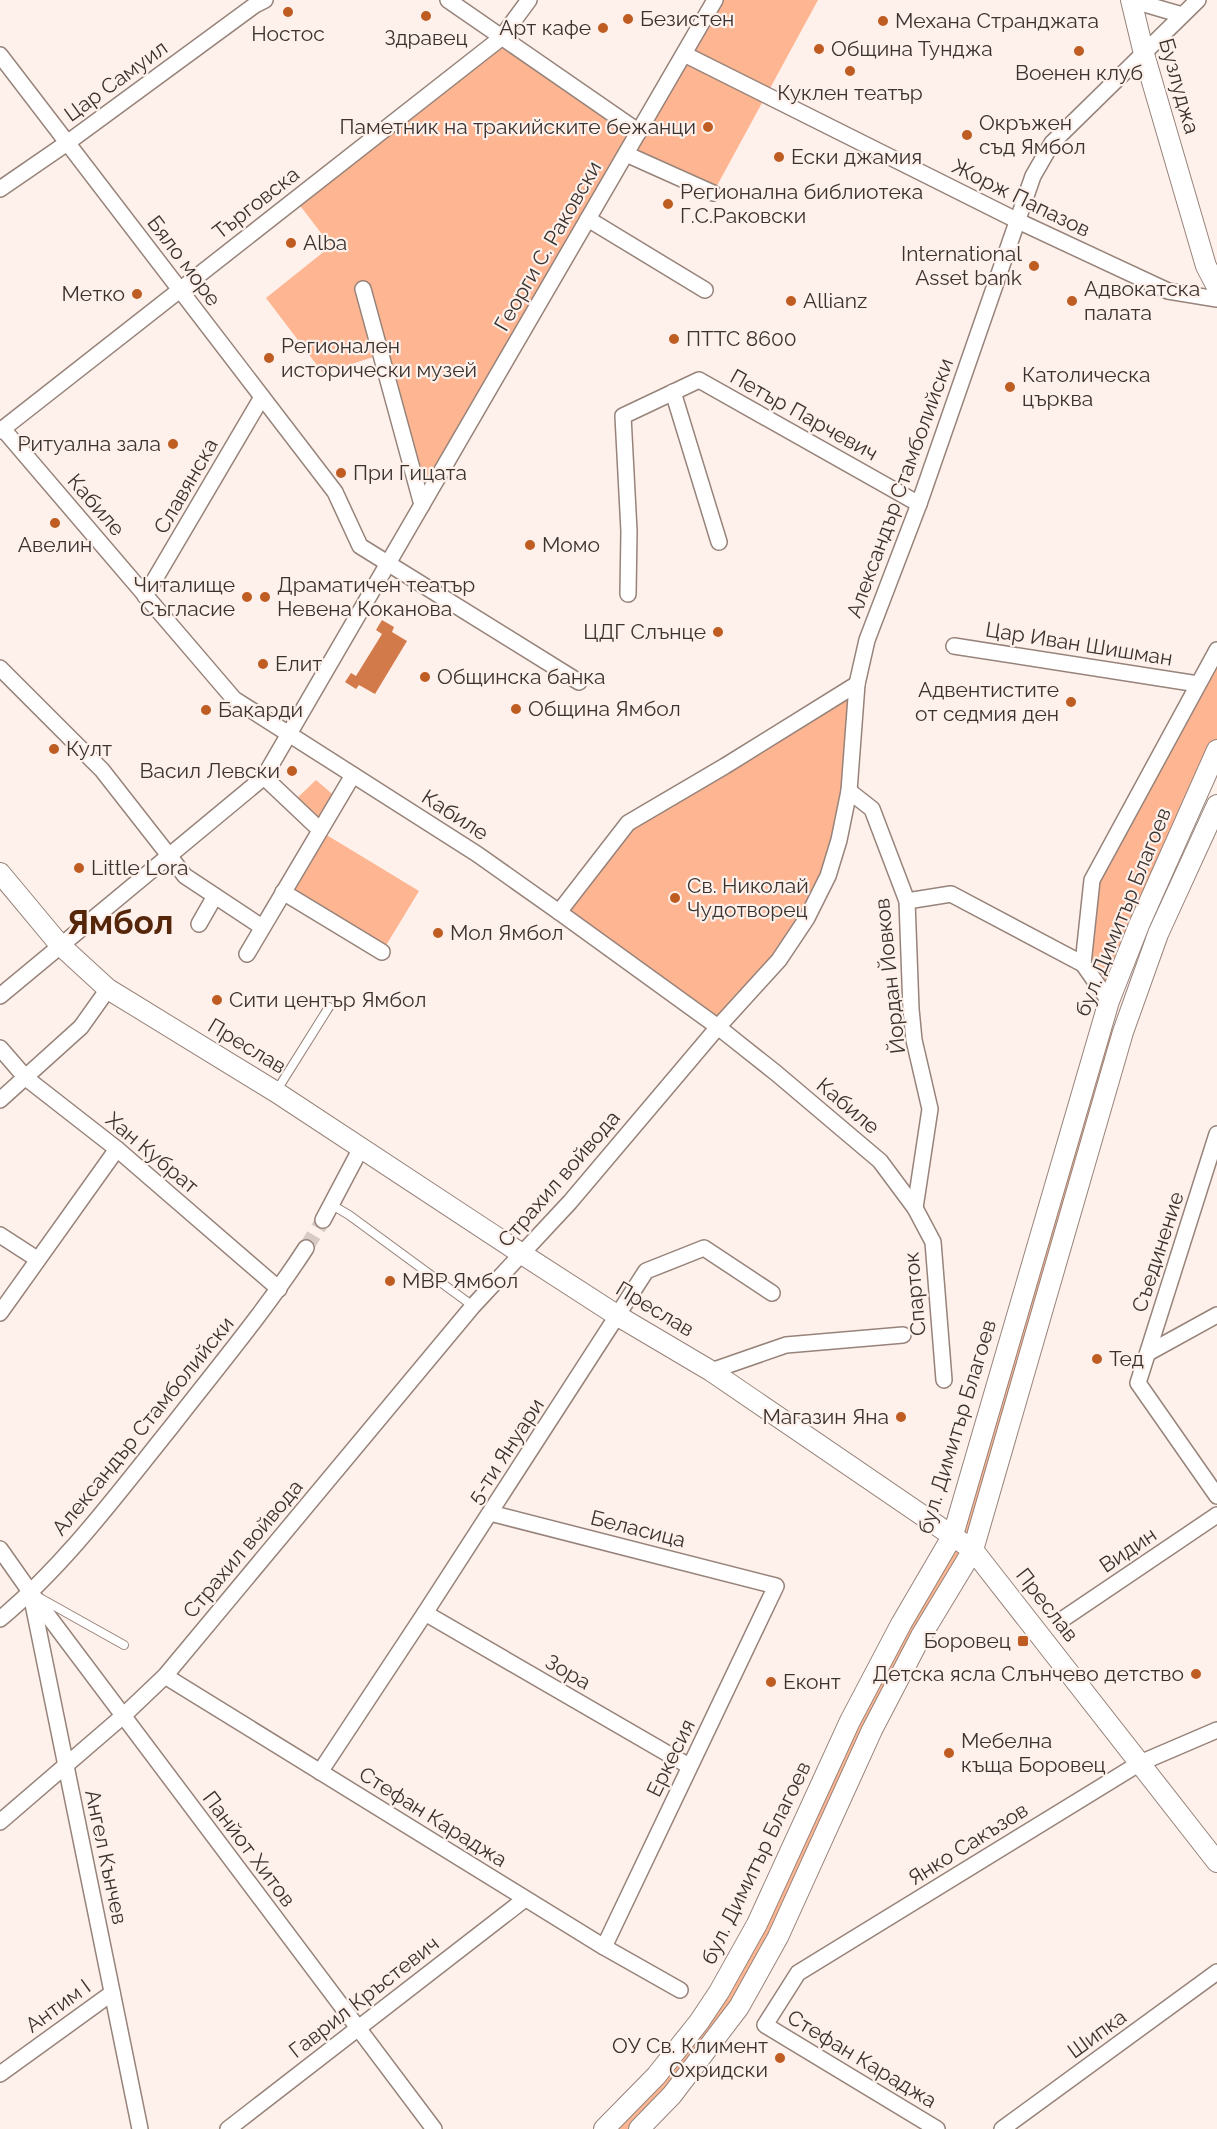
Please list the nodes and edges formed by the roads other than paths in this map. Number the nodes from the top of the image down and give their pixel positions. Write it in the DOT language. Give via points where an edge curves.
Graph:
graph roads {
  1 [pos="448,0"];
  2 [pos="529,0"];
  3 [pos="716,0"];
  4 [pos="1131,0"];
  5 [pos="1198,0"];
  6 [pos="258,2"];
  7 [pos="1182,15"];
  8 [pos="501,38"];
  9 [pos="684,54"];
  10 [pos="1144,54"];
  11 [pos="0,56"];
  12 [pos="639,132"];
  13 [pos="67,143"];
  14 [pos="626,154"];
  15 [pos="0,189"];
  16 [pos="713,194"];
  17 [pos="588,219"];
  18 [pos="1018,221"];
  19 [pos="1217,287"];
  20 [pos="180,290"];
  21 [pos="363,290"];
  22 [pos="705,290"];
  23 [pos="1217,299"];
  24 [pos="673,392"];
  25 [pos="262,397"];
  26 [pos="1,430"];
  27 [pos="919,504"];
  28 [pos="422,505"];
  29 [pos="719,542"];
  30 [pos="388,563"];
  31 [pos="628,594"];
  32 [pos="146,596"];
  33 [pos="954,646"];
  34 [pos="1217,650"];
  35 [pos="0,668"];
  36 [pos="579,682"];
  37 [pos="857,684"];
  38 [pos="1198,684"];
  39 [pos="289,734"];
  40 [pos="1217,750"];
  41 [pos="352,775"];
  42 [pos="264,777"];
  43 [pos="849,791"];
  44 [pos="1217,805"];
  45 [pos="320,830"];
  46 [pos="169,856"];
  47 [pos="0,873"];
  48 [pos="284,892"];
  49 [pos="215,896"];
  50 [pos="907,902"];
  51 [pos="559,912"];
  52 [pos="199,924"];
  53 [pos="262,927"];
  54 [pos="60,945"];
  55 [pos="382,952"];
  56 [pos="247,954"];
  57 [pos="1083,964"];
  58 [pos="108,989"];
  59 [pos="0,996"];
  60 [pos="1109,1001"];
  61 [pos="329,1007"];
  62 [pos="718,1028"];
  63 [pos="0,1048"];
  64 [pos="26,1078"];
  65 [pos="276,1092"];
  66 [pos="0,1100"];
  67 [pos="1217,1134"];
  68 [pos="361,1148"];
  69 [pos="117,1149"];
  70 [pos="332,1205"];
  71 [pos="915,1208"];
  72 [pos="323,1220"];
  73 [pos="0,1235"];
  74 [pos="306,1248"];
  75 [pos="522,1254"];
  76 [pos="37,1259"];
  77 [pos="279,1289"];
  78 [pos="772,1293"];
  79 [pos="473,1306"];
  80 [pos="0,1313"];
  81 [pos="1217,1315"];
  82 [pos="618,1316"];
  83 [pos="903,1335"];
  84 [pos="1148,1353"];
  85 [pos="711,1371"];
  86 [pos="944,1380"];
  87 [pos="1217,1496"];
  88 [pos="490,1512"];
  89 [pos="1217,1515"];
  90 [pos="953,1535"];
  91 [pos="0,1549"];
  92 [pos="973,1550"];
  93 [pos="776,1586"];
  94 [pos="31,1593"];
  95 [pos="425,1613"];
  96 [pos="0,1619"];
  97 [pos="1063,1619"];
  98 [pos="124,1645"];
  99 [pos="165,1676"];
  100 [pos="123,1716"];
  101 [pos="1217,1730"];
  102 [pos="1140,1763"];
  103 [pos="66,1766"];
  104 [pos="689,1766"];
  105 [pos="320,1772"];
  106 [pos="0,1822"];
  107 [pos="1217,1863"];
  108 [pos="525,1899"];
  109 [pos="604,1947"];
  110 [pos="1217,1972"];
  111 [pos="680,1990"];
  112 [pos="112,1993"];
  113 [pos="765,2025"];
  114 [pos="358,2029"];
  115 [pos="0,2074"];
  116 [pos="140,2129"];
  117 [pos="228,2129"];
  118 [pos="434,2129"];
  119 [pos="604,2129"];
  120 [pos="639,2129"];
  121 [pos="937,2129"];
  122 [pos="1002,2129"];
  1 -- 8 [label="street"];
  2 -- 8 [label="street, Търговска"];
  3 -- 9 [label="street, Георги С. Раковски"];
  4 -- 7 [label="street"];
  4 -- 10 [label="main road, Бузлуджа"];
  5 -- 7 [label="street, Александър Стамболийски"];
  6 -- 13 [label="street, Цар Самуил"];
  7 -- 10 [label="street, Александър Стамболийски"];
  8 -- 12 [label="street"];
  8 -- 20 [label="street, Търговска"];
  9 -- 12 [label="street, Георги С. Раковски"];
  9 -- 18 [label="street, Жорж Папазов"];
  10 -- 18 [label="street, Александър Стамболийски" via="1052,143 1033,177"];
  10 -- 19 [label="main road, Бузлуджа" via="1206,266"];
  11 -- 13 [label="street, Бяло море"];
  12 -- 14 [label="street, Георги С. Раковски"];
  13 -- 15 [label="street, Цар Самуил"];
  13 -- 20 [label="street, Бяло море"];
  14 -- 16 [label="street"];
  14 -- 17 [label="street, Георги С. Раковски"];
  17 -- 22 [label="street"];
  17 -- 28 [label="street, Георги С. Раковски"];
  18 -- 23 [label="street, Жорж Папазов" via="1168,291"];
  18 -- 27 [label="street, Александър Стамболийски"];
  20 -- 25 [label="street, Бяло море"];
  20 -- 26 [label="street, Търговска"];
  21 -- 28 [label="street"];
  24 -- 27 [label="street, Петър Парчевич" via="699,380"];
  24 -- 29 [label="street"];
  24 -- 31 [label="street" via="623,416"];
  25 -- 30 [label="street, Бяло море" via="335,492 360,546"];
  25 -- 32 [label="street, Славянска"];
  26 -- 32 [label="street, Кабиле"];
  27 -- 37 [label="street, Александър Стамболийски" via="867,640"];
  28 -- 30 [label="street, Георги С. Раковски"];
  30 -- 36 [label="street, Бяло море"];
  30 -- 39 [label="street, Георги С. Раковски"];
  32 -- 39 [label="street, Кабиле" via="234,699"];
  33 -- 38 [label="street, Цар Иван Шишман"];
  34 -- 38 [label="street"];
  35 -- 46 [label="street" via="102,771"];
  37 -- 43 [label="street, Страхил войвода"];
  37 -- 51 [label="street" via="628,823"];
  38 -- 57 [label="street" via="1092,880"];
  39 -- 41 [label="street, Кабиле"];
  39 -- 42 [label="street, Георги С. Раковски"];
  40 -- 60 [label="main road, бул. Димитър Благоев"];
  41 -- 45 [label="street"];
  41 -- 51 [label="street, Кабиле" via="477,854"];
  42 -- 45 [label="street"];
  42 -- 46 [label="street, Георги С. Раковски"];
  43 -- 50 [label="street, Йордан Йовков" via="872,809"];
  43 -- 62 [label="street, Страхил войвода" via="828,876 807,918 779,960"];
  44 -- 92 [label="main road, бул. Димитър Благоев" via="1158,934 1123,1032"];
  45 -- 48 [label="street"];
  46 -- 49 [label="street" via="185,876"];
  46 -- 54 [label="street, Георги С. Раковски"];
  47 -- 54 [label="main road, Преслав"];
  48 -- 53 [label="street"];
  48 -- 55 [label="street"];
  49 -- 52 [label="street"];
  49 -- 53 [label="street"];
  50 -- 57 [label="street" via="951,894"];
  50 -- 71 [label="street, Йордан Йовков" via="914,1040 930,1109"];
  51 -- 62 [label="street, Кабиле"];
  53 -- 56 [label="street"];
  54 -- 58 [label="main road, Преслав"];
  54 -- 59 [label="street, Георги С. Раковски"];
  57 -- 60 [label="street"];
  58 -- 64 [label="street" via="81,1027"];
  58 -- 65 [label="main road, Преслав"];
  60 -- 90 [label="main road, бул. Димитър Благоев"];
  61 -- 65 [label="lane"];
  62 -- 71 [label="street, Кабиле" via="880,1161"];
  62 -- 75 [label="street, Страхил войвода"];
  63 -- 64 [label="street, Хан Кубрат"];
  64 -- 66 [label="street"];
  64 -- 69 [label="street, Хан Кубрат"];
  65 -- 68 [label="main road, Преслав"];
  67 -- 84 [label="street, Съединение"];
  68 -- 70 [label="street"];
  68 -- 75 [label="main road, Преслав"];
  69 -- 76 [label="street"];
  69 -- 77 [label="street, Хан Кубрат"];
  70 -- 72 [label="street"];
  70 -- 79 [label="lane"];
  71 -- 86 [label="street, Спарток" via="933,1242"];
  73 -- 76 [label="street"];
  74 -- 77 [label="street, Александър Стамболийски"];
  75 -- 79 [label="street, Страхил войвода"];
  75 -- 82 [label="main road, Преслав"];
  76 -- 80 [label="street"];
  77 -- 94 [label="street, Александър Стамболийски" via="106,1509"];
  78 -- 82 [label="street, 5-ти Януари" via="704,1248 646,1271"];
  79 -- 99 [label="street, Страхил войвода"];
  81 -- 84 [label="street"];
  82 -- 85 [label="main road, Преслав"];
  82 -- 88 [label="street, 5-ти Януари"];
  83 -- 85 [label="street" via="786,1345"];
  84 -- 87 [label="street, Съединение" via="1138,1383"];
  85 -- 90 [label="main road, Преслав"];
  88 -- 93 [label="street, Беласица"];
  88 -- 95 [label="street, 5-ти Януари"];
  89 -- 97 [label="street, Видин"];
  90 -- 92 [label="main road, Преслав"];
  90 -- 119 [label="main road, бул. Димитър Благоев" via="900,1624 850,1721 757,1924 719,1992 656,2076"];
  91 -- 94 [label="street"];
  92 -- 102 [label="main road, Преслав"];
  92 -- 120 [label="main road, бул. Димитър Благоев" via="921,1636 872,1730 778,1936 739,2007 672,2095"];
  93 -- 104 [label="street, Еркесия"];
  94 -- 96 [label="street, Александър Стамболийски"];
  94 -- 98 [label="lane"];
  94 -- 100 [label="street, Панйот Хитов"];
  94 -- 103 [label="street, Ангел Кънчев"];
  95 -- 104 [label="street, Зора"];
  95 -- 105 [label="street, 5-ти Януари"];
  99 -- 100 [label="street, Страхил войвода"];
  99 -- 105 [label="street, Стефан Караджа"];
  100 -- 103 [label="street, Страхил войвода"];
  100 -- 114 [label="street, Панйот Хитов"];
  101 -- 102 [label="street, Янко Сакъзов"];
  102 -- 107 [label="main road, Преслав"];
  102 -- 113 [label="street, Янко Сакъзов" via="798,1973"];
  103 -- 106 [label="street, Страхил войвода"];
  103 -- 112 [label="street, Ангел Кънчев"];
  104 -- 109 [label="street, Еркесия"];
  105 -- 108 [label="street, Стефан Караджа"];
  108 -- 109 [label="street, Стефан Караджа"];
  108 -- 114 [label="street, Гаврил Кръстевич"];
  109 -- 111 [label="street, Стефан Караджа"];
  110 -- 122 [label="street, Шипка"];
  112 -- 115 [label="street, Антим I"];
  112 -- 116 [label="street, Ангел Кънчев"];
  113 -- 121 [label="street, Стефан Караджа"];
  114 -- 117 [label="street, Гаврил Кръстевич"];
  114 -- 118 [label="street, Панйот Хитов"];
}
